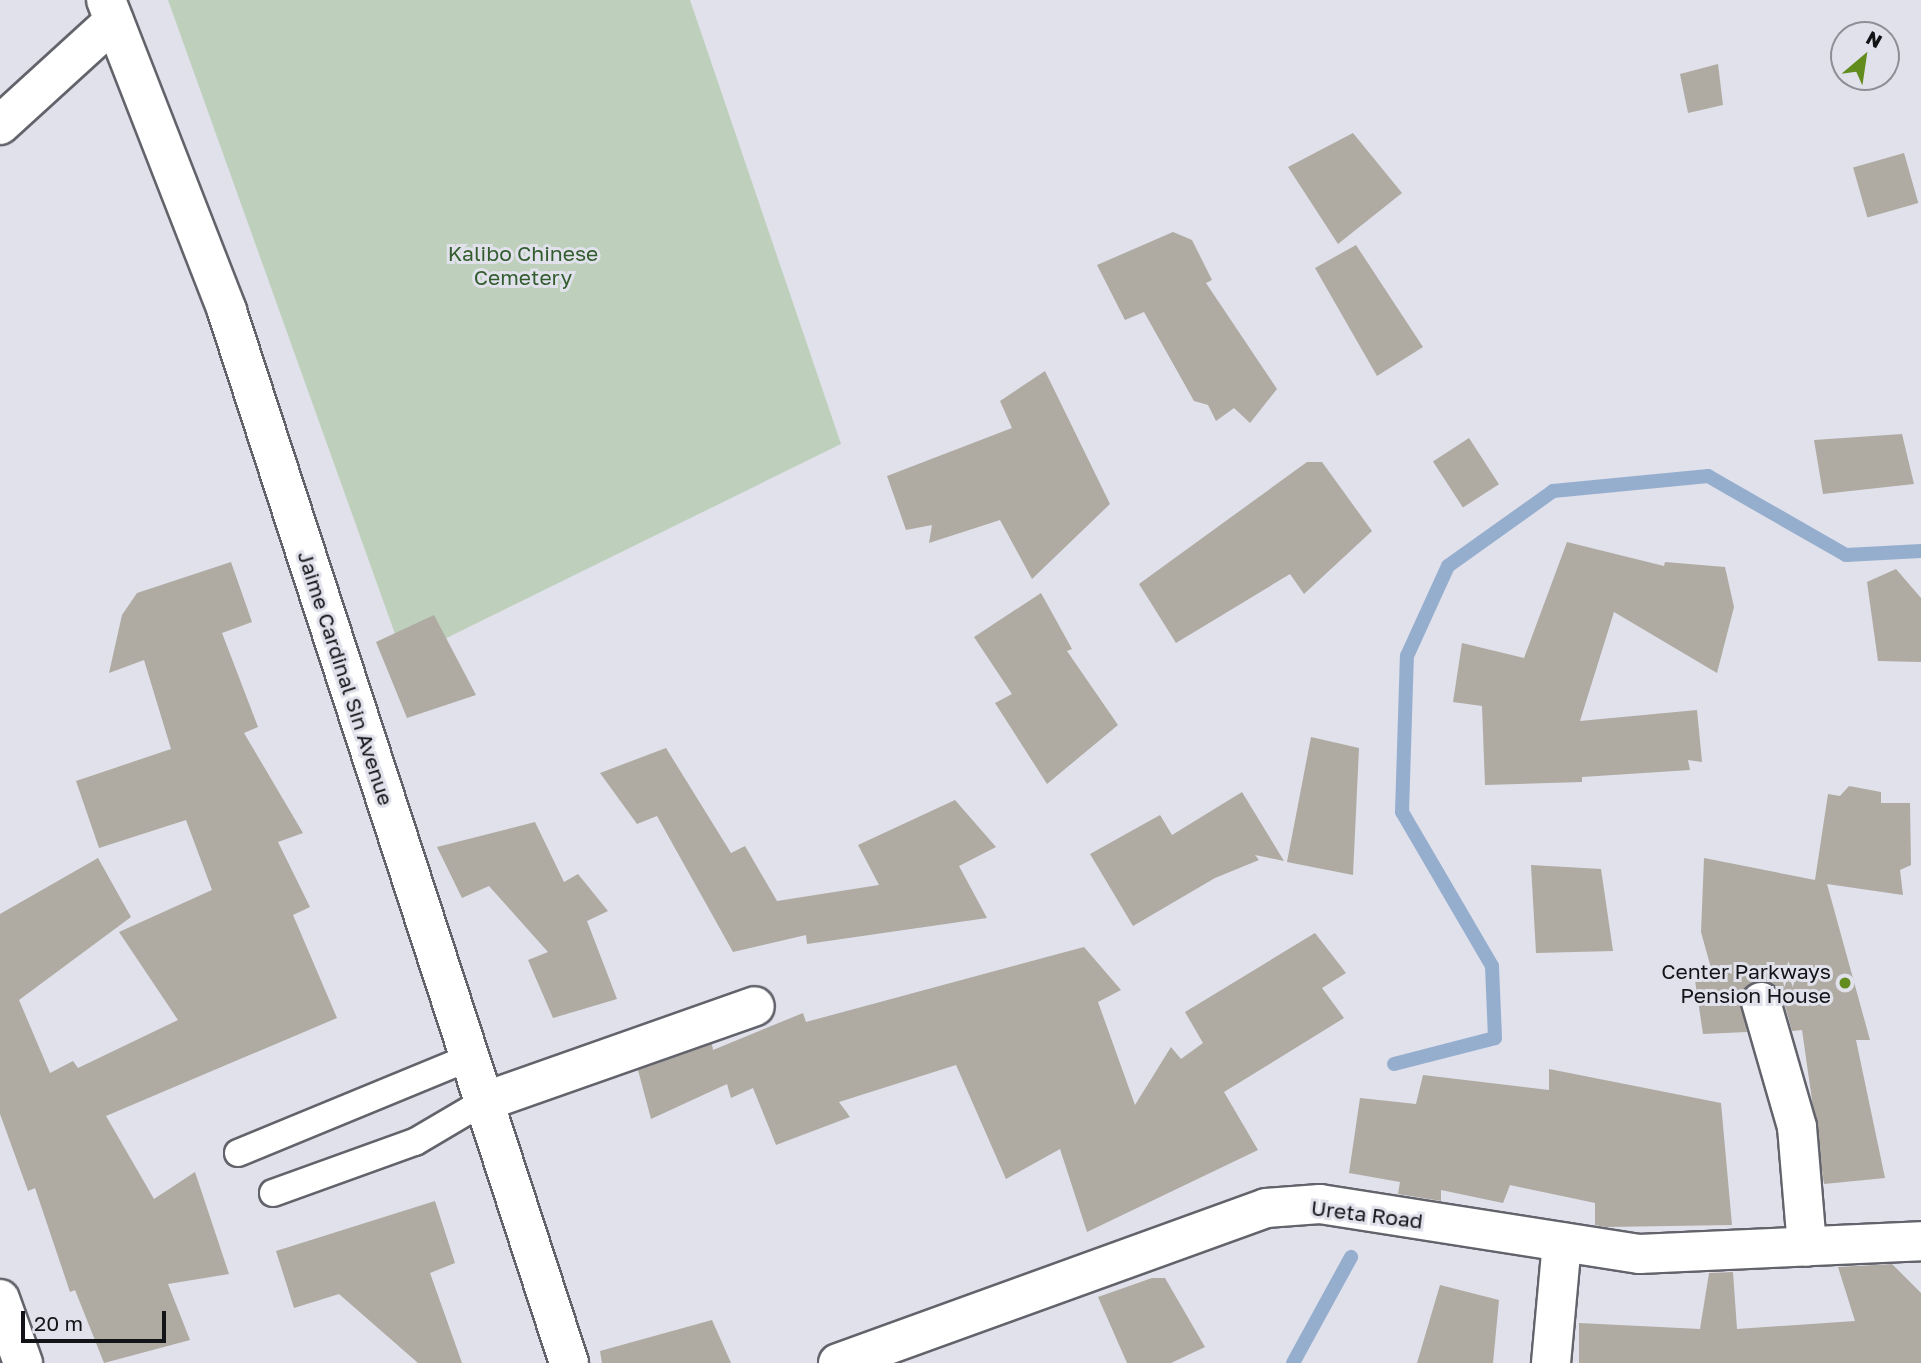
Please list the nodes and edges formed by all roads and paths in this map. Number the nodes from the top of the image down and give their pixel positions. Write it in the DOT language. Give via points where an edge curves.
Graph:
graph roads {
  1 [pos="110,11"];
  2 [pos="0,125"];
  3 [pos="1761,1002"];
  4 [pos="755,1006"];
  5 [pos="469,1058"];
  6 [pos="483,1102"];
  7 [pos="238,1153"];
  8 [pos="273,1193"];
  9 [pos="1921,1241"];
  10 [pos="1562,1243"];
  11 [pos="1807,1247"];
  12 [pos="0,1299"];
  13 [pos="23,1363"];
  14 [pos="569,1363"];
  15 [pos="838,1363"];
  16 [pos="1551,1363"];
  1 -- 2 [label="street"];
  1 -- 5 [label="street, Jaime Cardinal Sin Avenue" via="227,311"];
  3 -- 11 [label="street" via="1797,1127"];
  4 -- 6 [label="street"];
  5 -- 6 [label="street, Jaime Cardinal Sin Avenue"];
  5 -- 7 [label="lane"];
  6 -- 8 [label="lane" via="415,1142"];
  6 -- 14 [label="street, Jaime Cardinal Sin Avenue"];
  9 -- 11 [label="street, Ureta Road"];
  10 -- 11 [label="street, Ureta Road" via="1639,1254"];
  10 -- 15 [label="street, Ureta Road" via="1320,1204 1266,1208"];
  10 -- 16 [label="street"];
  12 -- 13 [label="street"];
}
